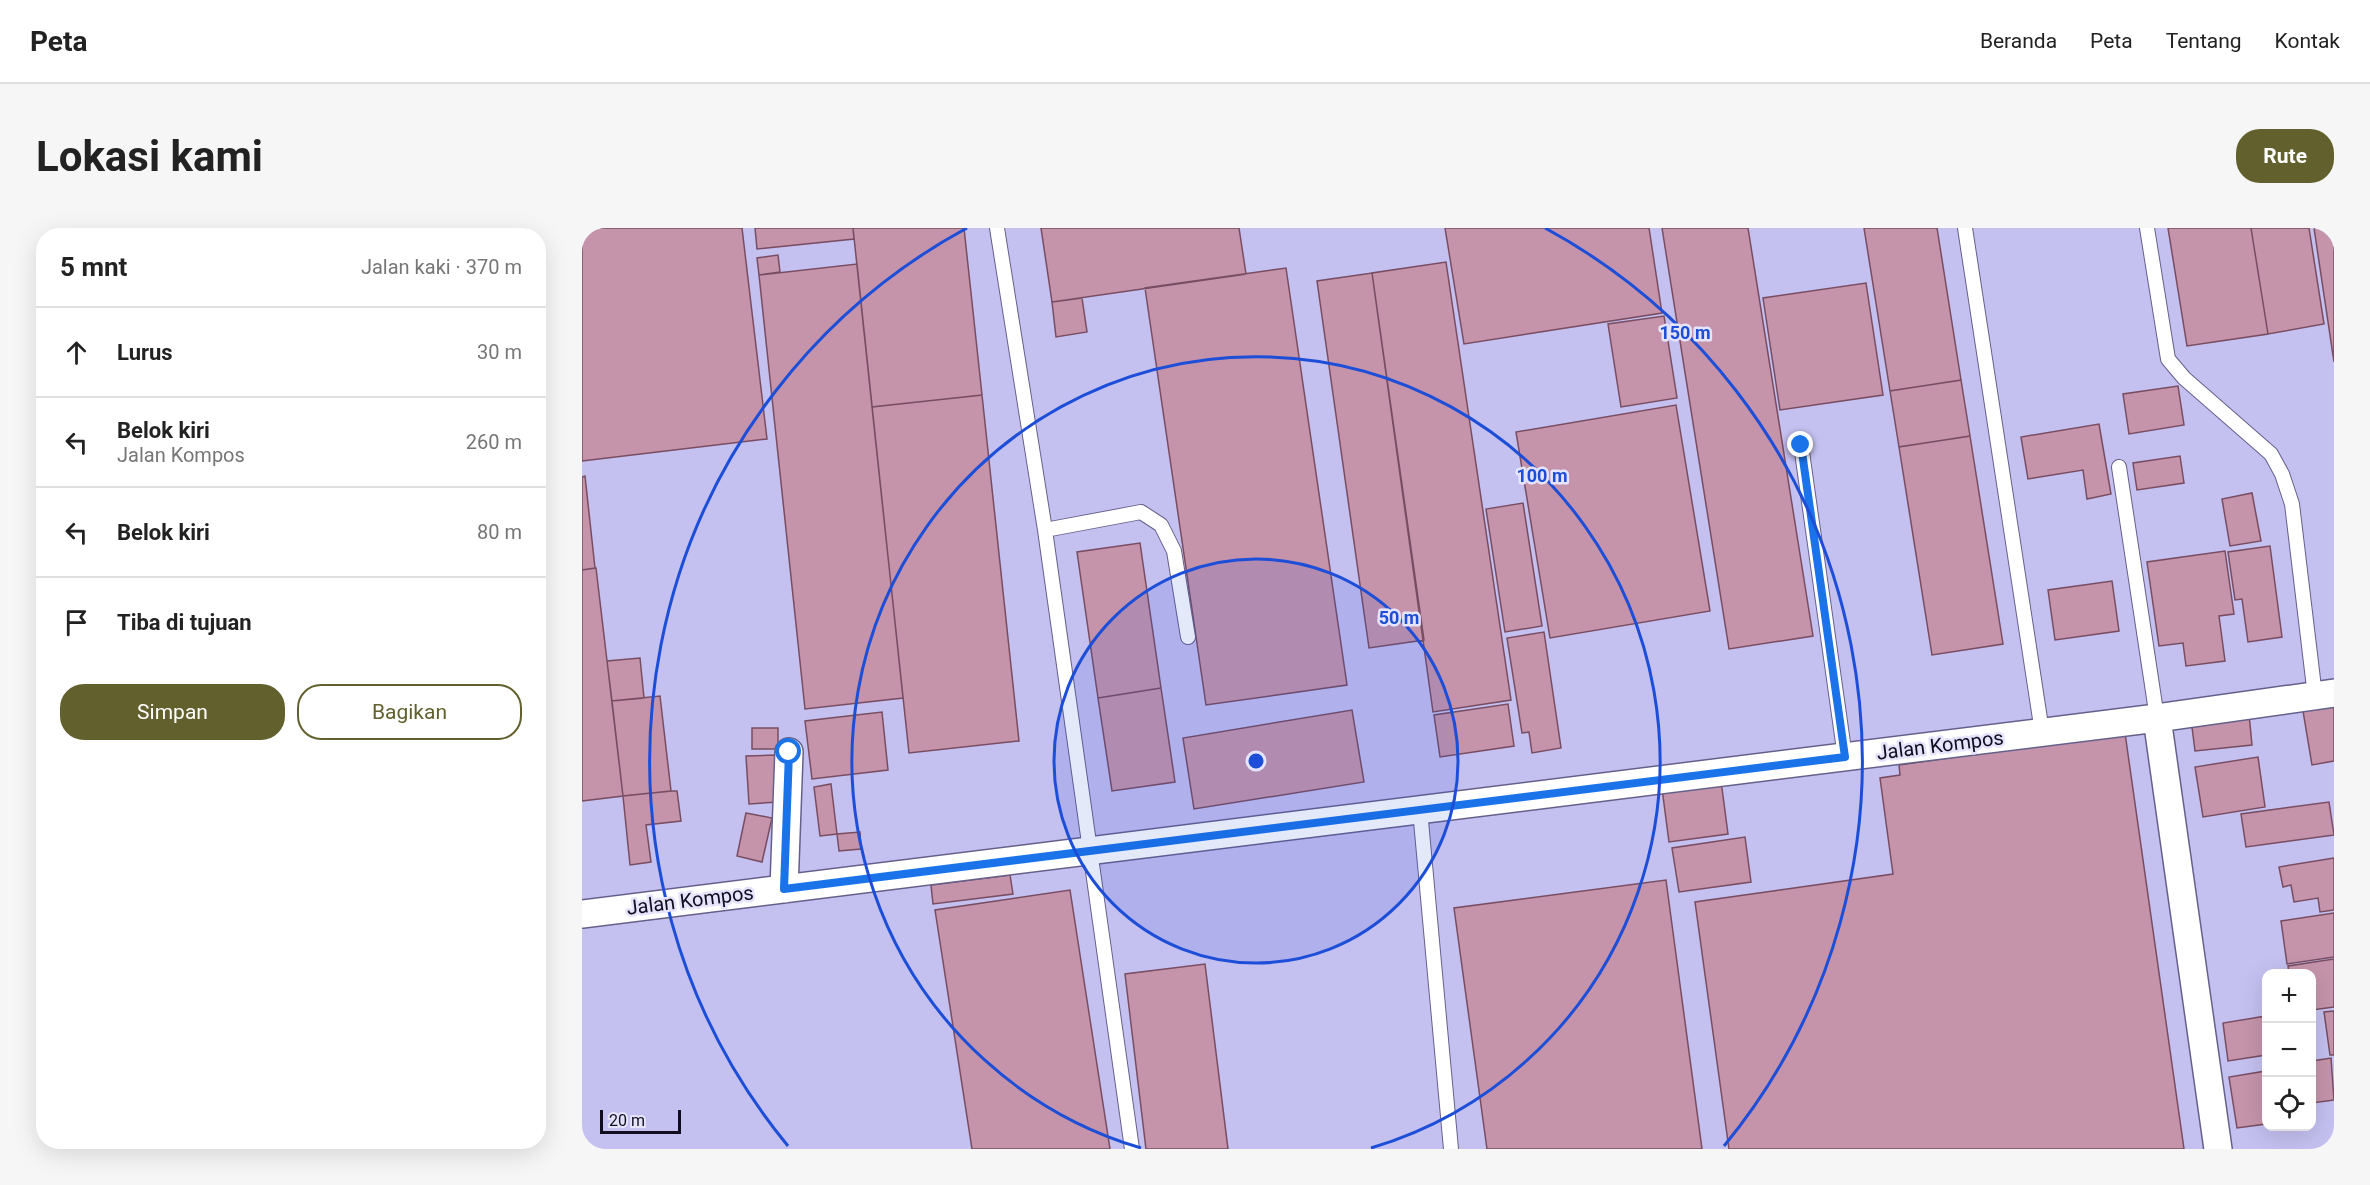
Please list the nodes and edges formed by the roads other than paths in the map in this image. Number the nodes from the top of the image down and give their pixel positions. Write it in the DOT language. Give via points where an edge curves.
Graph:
graph roads {
  1 [pos="997,228"];
  2 [pos="1965,228"];
  3 [pos="2147,228"];
  4 [pos="1801,445"];
  5 [pos="2119,467"];
  6 [pos="1045,530"];
  7 [pos="1188,637"];
  8 [pos="2324,695"];
  9 [pos="2157,718"];
  10 [pos="2042,732"];
  11 [pos="789,752"];
  12 [pos="1845,757"];
  13 [pos="1420,810"];
  14 [pos="1091,851"];
  15 [pos="784,889"];
  16 [pos="582,914"];
  17 [pos="1132,1149"];
  18 [pos="1451,1149"];
  19 [pos="2218,1149"];
  1 -- 6 [label="lane"];
  2 -- 10 [label="lane"];
  3 -- 8 [label="lane" via="2168,359 2184,378 2271,454 2282,474 2292,504"];
  4 -- 12 [label="lane"];
  5 -- 9 [label="lane"];
  6 -- 7 [label="lane" via="1141,512 1161,525 1174,551"];
  6 -- 14 [label="lane"];
  8 -- 9 [label="street, Jalan Kompos"];
  9 -- 10 [label="street, Jalan Kompos"];
  9 -- 19 [label="street"];
  10 -- 12 [label="street, Jalan Kompos"];
  11 -- 15 [label="street"];
  12 -- 13 [label="street, Jalan Kompos"];
  13 -- 14 [label="street, Jalan Kompos"];
  13 -- 18 [label="lane"];
  14 -- 15 [label="street, Jalan Kompos"];
  14 -- 17 [label="lane"];
  15 -- 16 [label="street, Jalan Kompos"];
}
